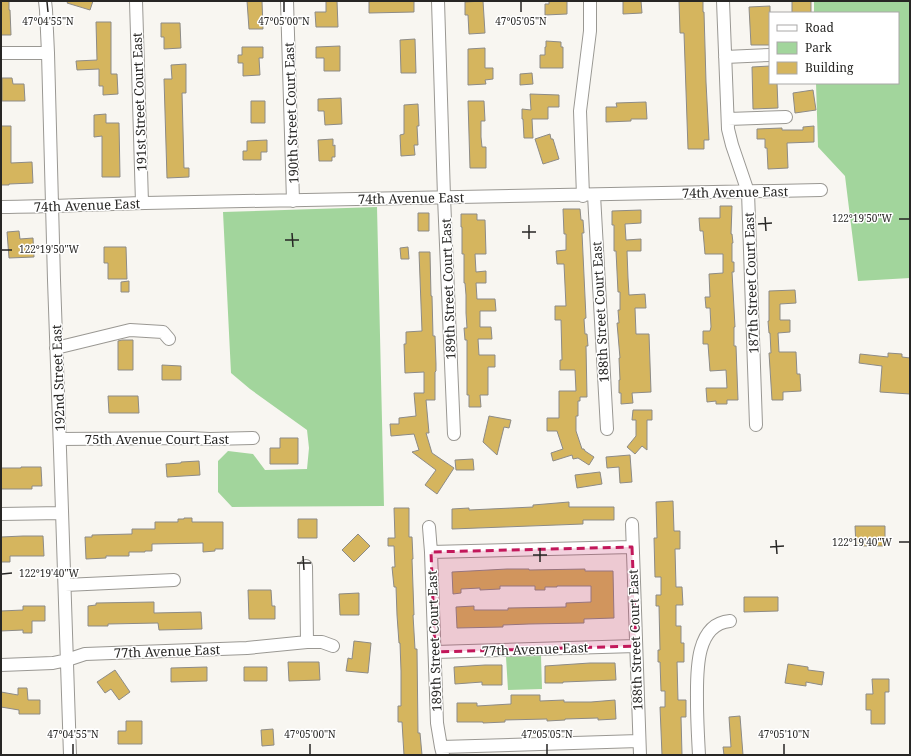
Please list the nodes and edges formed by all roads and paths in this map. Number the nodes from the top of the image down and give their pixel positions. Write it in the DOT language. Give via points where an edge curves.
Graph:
graph roads {
  1 [pos="45,1"];
  2 [pos="136,1"];
  3 [pos="287,1"];
  4 [pos="438,1"];
  5 [pos="590,1"];
  6 [pos="723,1"];
  7 [pos="1,53"];
  8 [pos="48,53"];
  9 [pos="769,55"];
  10 [pos="725,57"];
  11 [pos="786,117"];
  12 [pos="728,119"];
  13 [pos="821,190"];
  14 [pos="748,192"];
  15 [pos="588,196"];
  16 [pos="444,197"];
  17 [pos="293,201"];
  18 [pos="142,203"];
  19 [pos="1,207"];
  20 [pos="52,207"];
  21 [pos="169,339"];
  22 [pos="56,348"];
  23 [pos="756,425"];
  24 [pos="607,429"];
  25 [pos="454,434"];
  26 [pos="253,438"];
  27 [pos="60,439"];
  28 [pos="62,513"];
  29 [pos="1,514"];
  30 [pos="632,524"];
  31 [pos="429,527"];
  32 [pos="632,547"];
  33 [pos="431,552"];
  34 [pos="306,566"];
  35 [pos="174,580"];
  36 [pos="65,585"];
  37 [pos="730,621"];
  38 [pos="307,642"];
  39 [pos="333,646"];
  40 [pos="636,646"];
  41 [pos="434,652"];
  42 [pos="67,660"];
  43 [pos="1,665"];
  44 [pos="639,741"];
  45 [pos="442,751"];
  46 [pos="70,755"];
  47 [pos="640,755"];
  48 [pos="699,755"];
  1 -- 8 [label="street, 192nd Street East"];
  2 -- 18 [label="street, 191st Street Court East"];
  3 -- 17 [label="street, 190th Street Court East"];
  4 -- 16 [label="street, 189th Street Court East"];
  5 -- 15 [label="street, 188th Street Court East" via="590,31 580,111"];
  6 -- 10 [label="street, 187th Street Court East"];
  7 -- 8 [label="street"];
  8 -- 20 [label="street, 192nd Street East"];
  9 -- 10 [label="street"];
  10 -- 12 [label="street, 187th Street Court East"];
  11 -- 12 [label="street"];
  12 -- 14 [label="street, 187th Street Court East" via="732,145"];
  13 -- 14 [label="street, 74th Avenue East"];
  14 -- 15 [label="street, 74th Avenue East"];
  14 -- 23 [label="street, 187th Street Court East"];
  15 -- 16 [label="street, 74th Avenue East"];
  15 -- 24 [label="street, 188th Street Court East"];
  16 -- 17 [label="street, 74th Avenue East"];
  16 -- 25 [label="street, 189th Street Court East"];
  17 -- 18 [label="street, 74th Avenue East"];
  18 -- 20 [label="street, 74th Avenue East"];
  19 -- 20 [label="street, 74th Avenue East"];
  20 -- 22 [label="street, 192nd Street East"];
  21 -- 22 [label="street" via="163,332 130,330"];
  22 -- 27 [label="street, 192nd Street East"];
  26 -- 27 [label="street, 75th Avenue Court East"];
  27 -- 28 [label="street, 192nd Street East"];
  28 -- 29 [label="street"];
  28 -- 36 [label="street, 192nd Street East"];
  30 -- 32 [label="street, 188th Street Court East"];
  31 -- 33 [label="street, 189th Street Court East"];
  32 -- 33 [label="street"];
  32 -- 40 [label="street, 188th Street Court East"];
  33 -- 41 [label="street, 189th Street Court East"];
  34 -- 38 [label="street"];
  35 -- 36 [label="street"];
  36 -- 42 [label="street, 192nd Street East"];
  37 -- 48 [label="street" via="712,628 697,665"];
  38 -- 39 [label="street, 77th Avenue East" via="322,642"];
  38 -- 42 [label="street, 77th Avenue East" via="247,648 85,654"];
  40 -- 41 [label="street, 77th Avenue East"];
  40 -- 44 [label="street, 188th Street Court East"];
  41 -- 45 [label="street, 189th Street Court East" via="437,723"];
  42 -- 43 [label="street, 77th Avenue East"];
  42 -- 46 [label="street, 192nd Street East"];
  44 -- 45 [label="street"];
  44 -- 47 [label="street, 188th Street Court East"];
}
